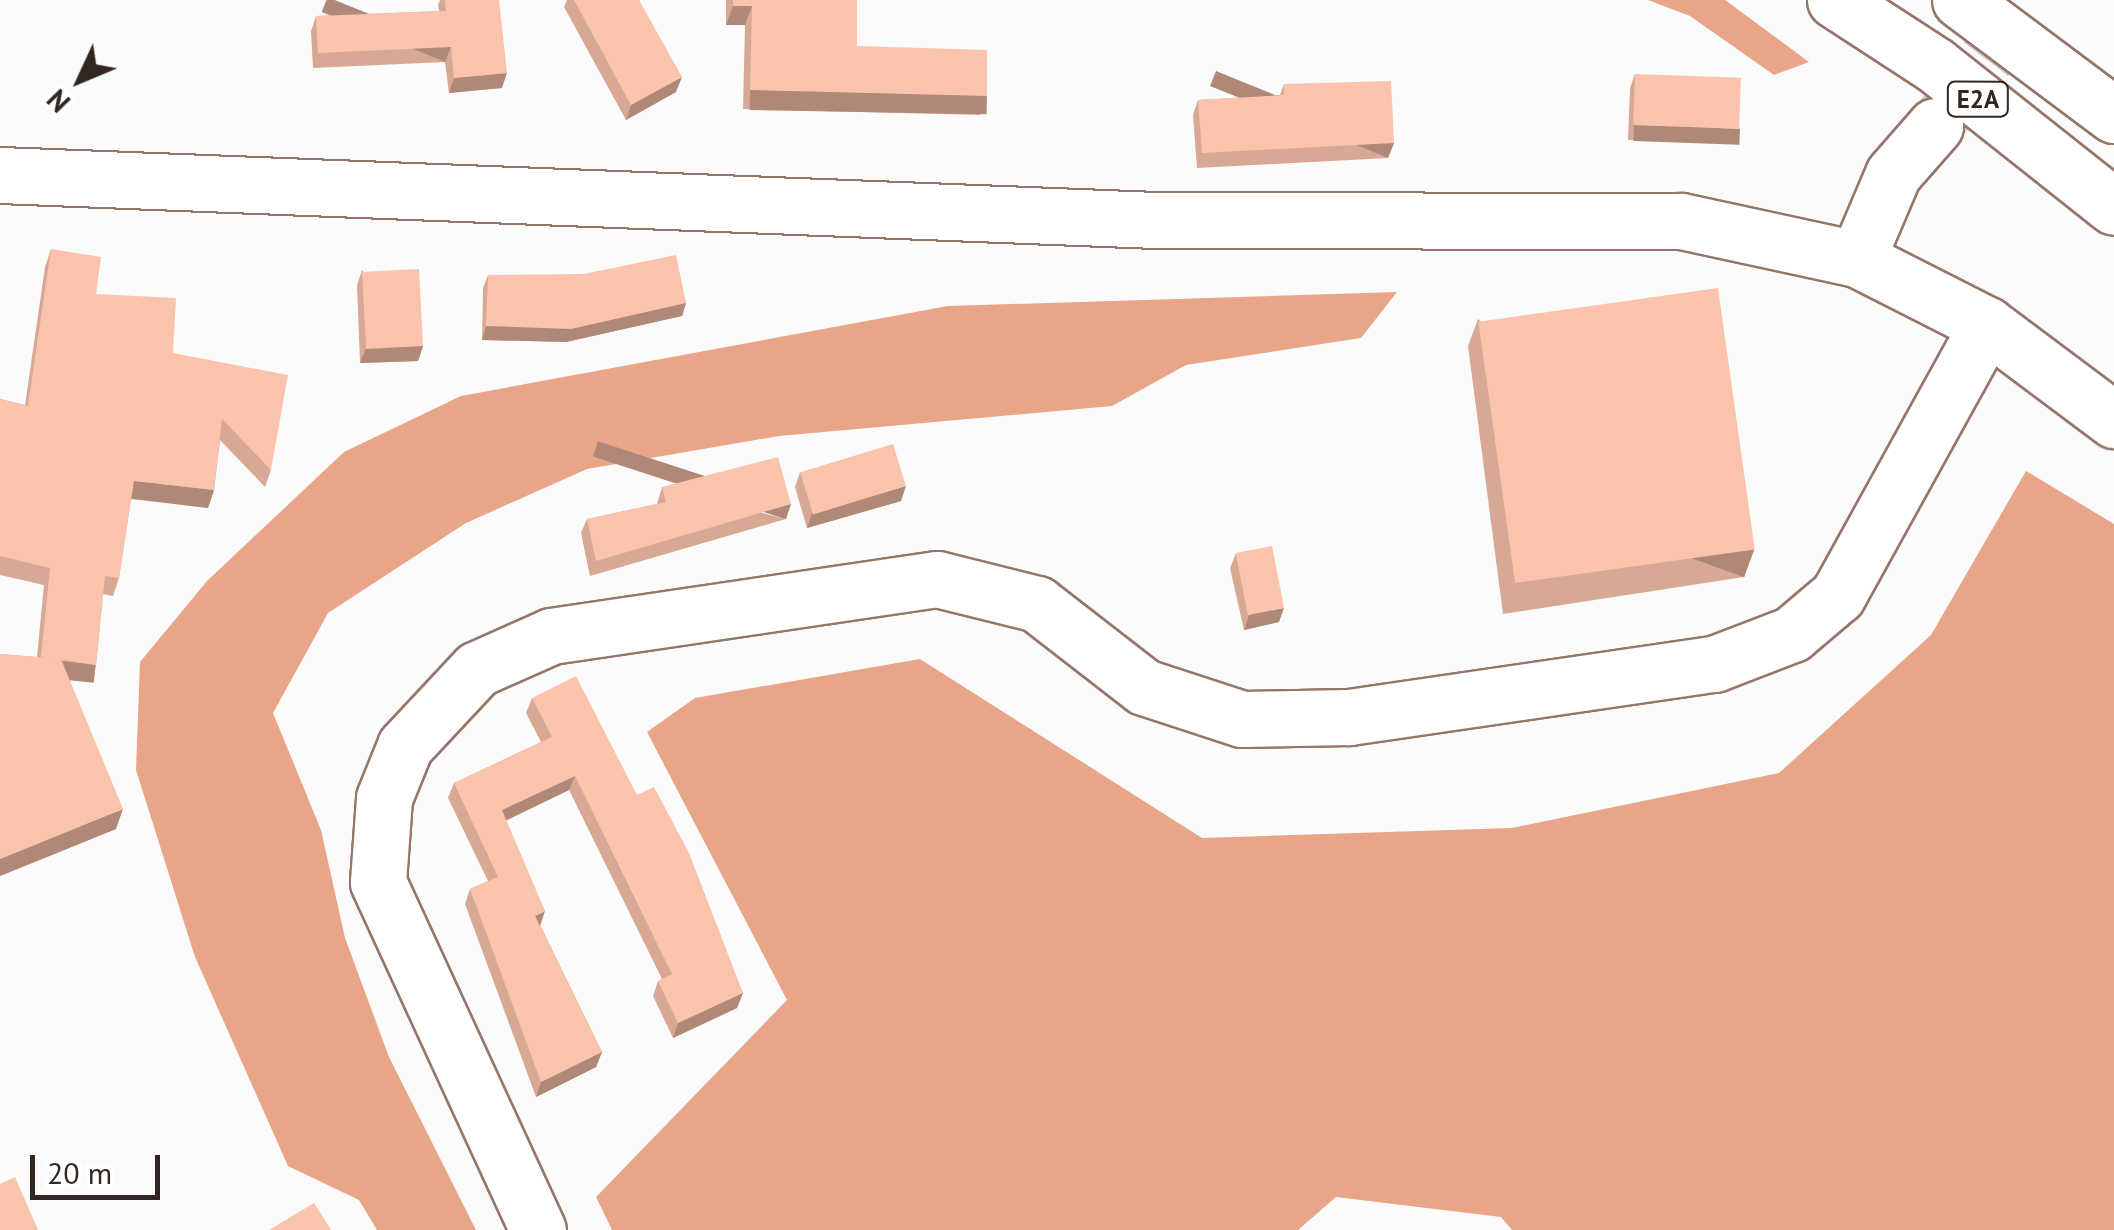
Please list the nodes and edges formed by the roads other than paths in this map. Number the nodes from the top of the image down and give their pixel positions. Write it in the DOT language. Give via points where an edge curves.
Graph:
graph roads {
  1 [pos="1835,0"];
  2 [pos="1960,0"];
  3 [pos="2114,115"];
  4 [pos="1936,126"];
  5 [pos="0,175"];
  6 [pos="2114,207"];
  7 [pos="1857,258"];
  8 [pos="1987,325"];
  9 [pos="2114,420"];
  10 [pos="538,1230"];
  1 -- 6 [label="main road, E2A" via="1935,65"];
  2 -- 3 [label="main road, E2A"];
  4 -- 7 [label="main road" via="1892,174"];
  5 -- 7 [label="main road" via="1158,220 1681,221"];
  7 -- 8 [label="main road"];
  8 -- 9 [label="main road"];
  8 -- 10 [label="main road" via="1838,595 1792,634 1714,664 1349,717 1242,720 1144,687 1037,604 937,579 552,636 477,669 406,746 384,798 378,882"];
}
